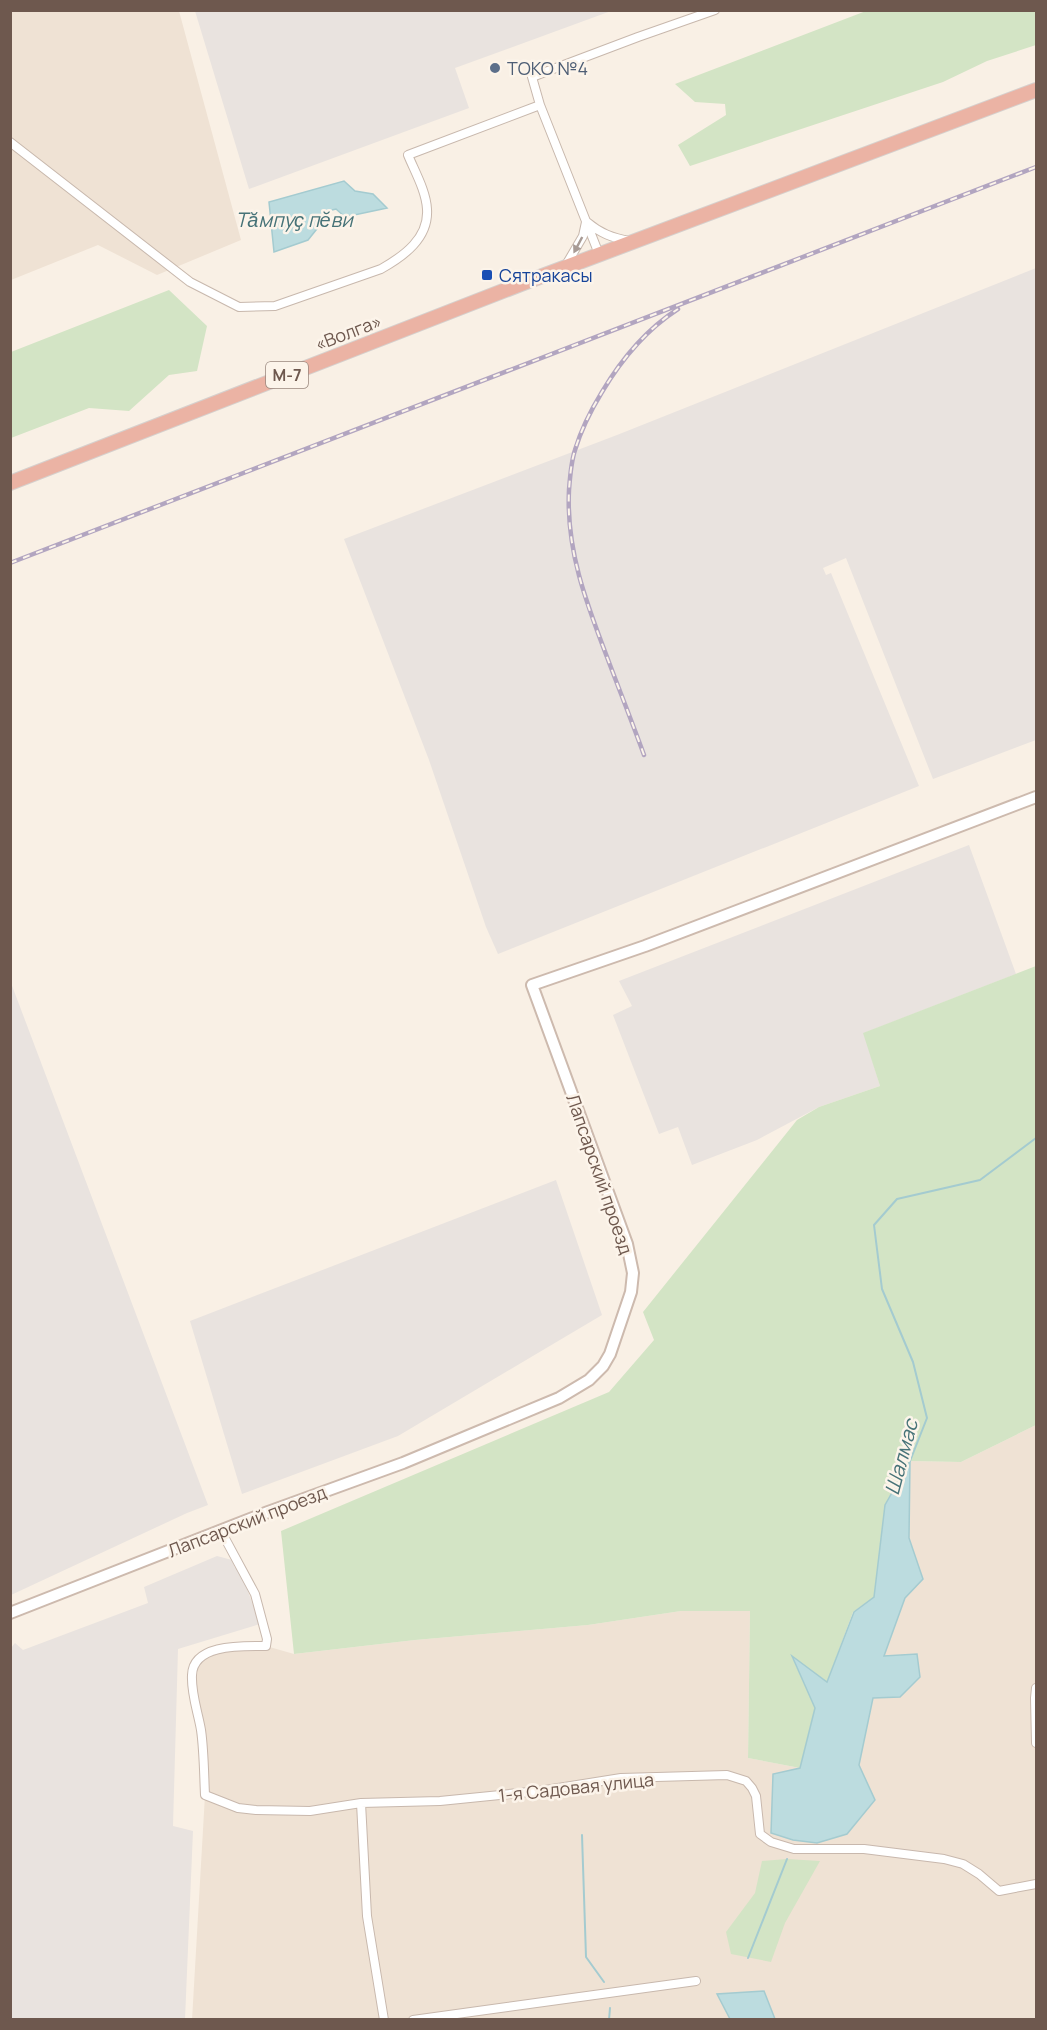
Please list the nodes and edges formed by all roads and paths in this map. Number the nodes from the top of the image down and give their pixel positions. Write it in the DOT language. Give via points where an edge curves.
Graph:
graph roads {
  1 [pos="715,10"];
  2 [pos="1036,90"];
  3 [pos="540,105"];
  4 [pos="10,142"];
  5 [pos="586,221"];
  6 [pos="633,241"];
  7 [pos="600,254"];
  8 [pos="564,267"];
  9 [pos="10,483"];
  10 [pos="1036,797"];
  11 [pos="221,1531"];
  12 [pos="10,1613"];
  13 [pos="1036,1688"];
  14 [pos="1036,1743"];
  15 [pos="362,1803"];
  16 [pos="1036,1884"];
  17 [pos="696,1981"];
  18 [pos="384,2019"];
  19 [pos="413,2019"];
  1 -- 3 [label="street" via="531,77"];
  2 -- 6 [label="highway, «Волга»"];
  3 -- 4 [label="street" via="408,156 427,208 425,225 410,249 381,269 274,306 239,307 190,282"];
  3 -- 5 [label="street"];
  5 -- 6 [label="street" via="599,232"];
  5 -- 7 [label="street"];
  5 -- 8 [label="street, one-way" via="583,236"];
  6 -- 7 [label="highway, «Волга»"];
  7 -- 8 [label="highway, «Волга»"];
  8 -- 9 [label="highway, «Волга» / М-7"];
  10 -- 11 [label="street, Лапсарский проезд" via="532,985 627,1244 633,1273 631,1292 610,1354 589,1380 559,1398 403,1463"];
  11 -- 12 [label="street, Лапсарский проезд"];
  11 -- 15 [label="street, 1-я Садовая улица" via="255,1594 267,1639 266,1646 213,1650 194,1667 192,1686 201,1733 205,1795 230,1806 256,1810 310,1811"];
  13 -- 14 [label="street"];
  15 -- 16 [label="street, 1-я Садовая улица" via="440,1801 621,1778 727,1775 746,1780 752,1788 759,1809 760,1834 771,1842 794,1849 864,1849 944,1859 963,1864 999,1891"];
  15 -- 18 [label="street" via="367,1916"];
  17 -- 19 [label="street"];
}
